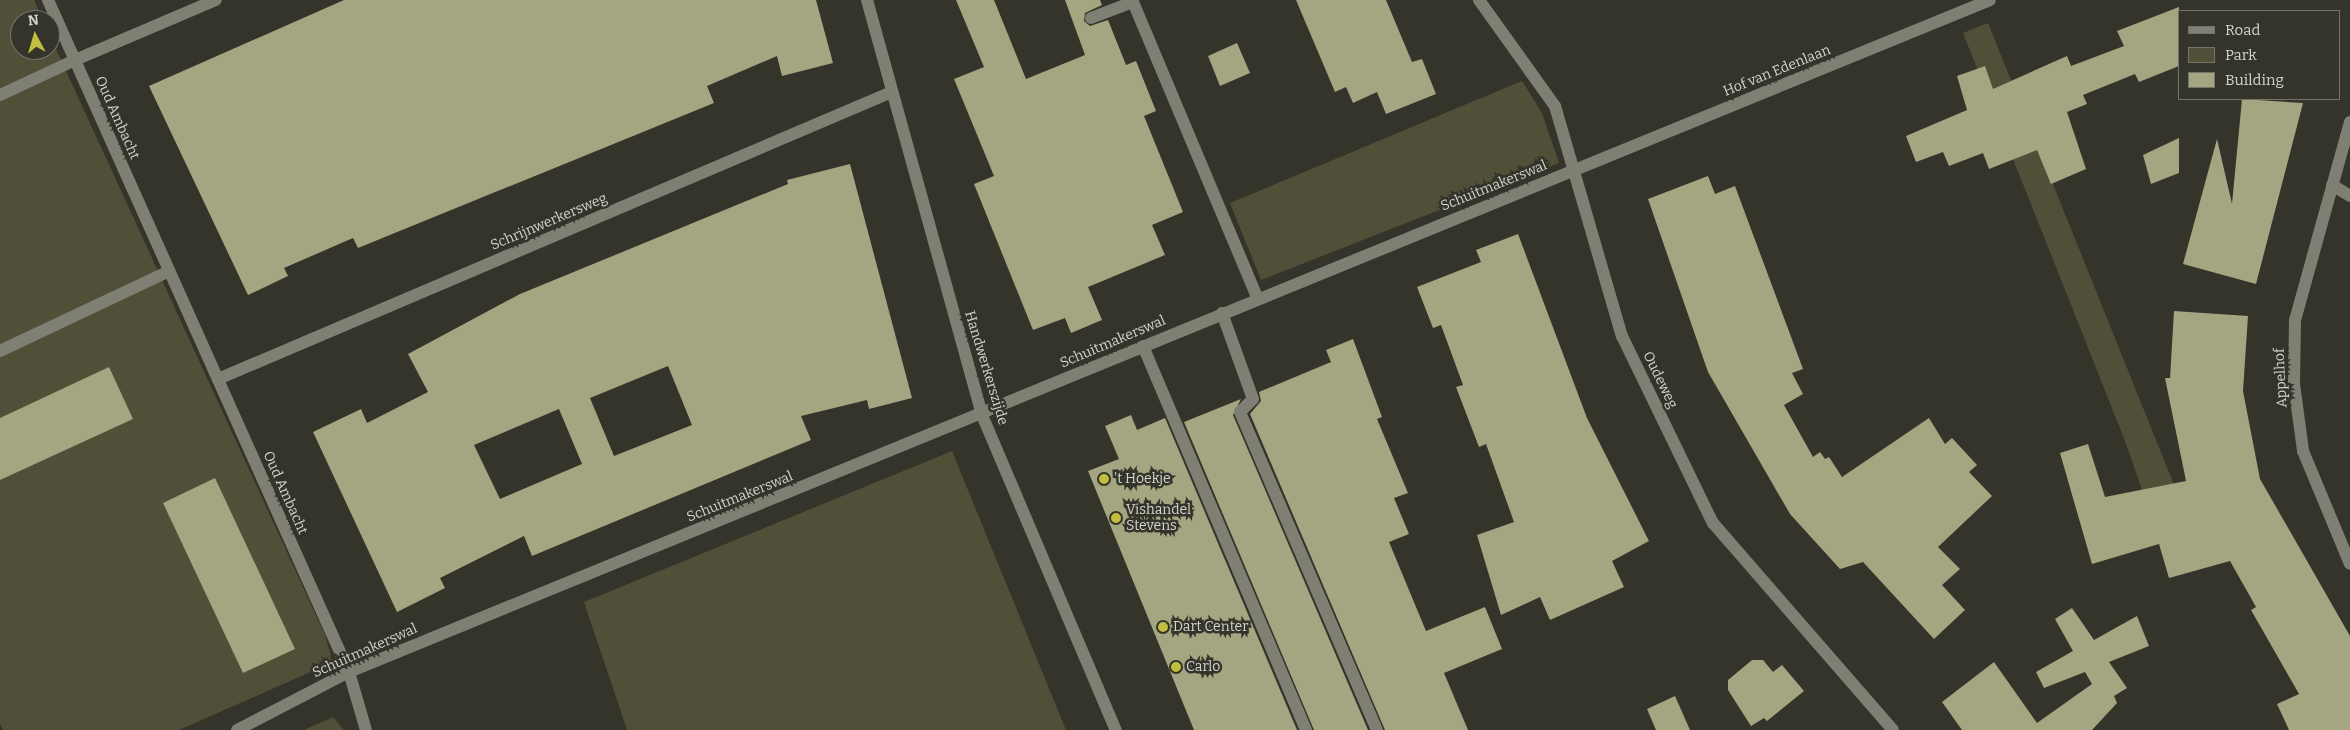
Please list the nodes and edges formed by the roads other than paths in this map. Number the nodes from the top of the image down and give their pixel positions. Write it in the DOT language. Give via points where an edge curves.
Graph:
graph roads {
  1 [pos="48,0"];
  2 [pos="216,0"];
  3 [pos="867,0"];
  4 [pos="1479,0"];
  5 [pos="1990,0"];
  6 [pos="1091,18"];
  7 [pos="75,60"];
  8 [pos="892,92"];
  9 [pos="0,95"];
  10 [pos="2350,122"];
  11 [pos="1576,169"];
  12 [pos="2332,185"];
  13 [pos="2350,196"];
  14 [pos="169,271"];
  15 [pos="1257,298"];
  16 [pos="1222,313"];
  17 [pos="1143,346"];
  18 [pos="0,351"];
  19 [pos="218,379"];
  20 [pos="982,415"];
  21 [pos="2350,564"];
  22 [pos="349,672"];
  23 [pos="237,730"];
  24 [pos="366,730"];
  25 [pos="1116,730"];
  26 [pos="1306,730"];
  27 [pos="1377,730"];
  28 [pos="1893,730"];
  1 -- 7 [label="street, Oud Ambacht"];
  2 -- 7 [label="street"];
  3 -- 8 [label="street, Handwerkerszijde"];
  4 -- 11 [label="street, Oudeweg" via="1554,106"];
  5 -- 11 [label="street, Hof van Edenlaan"];
  6 -- 15 [label="street" via="1132,2"];
  7 -- 9 [label="street"];
  7 -- 14 [label="street, Oud Ambacht"];
  8 -- 19 [label="street, Schrijnwerkersweg"];
  8 -- 20 [label="street, Handwerkerszijde"];
  10 -- 12 [label="street, Appelhof"];
  11 -- 15 [label="street, Schuitmakerswal"];
  11 -- 28 [label="street, Oudeweg" via="1622,336 1713,523"];
  12 -- 13 [label="street"];
  12 -- 21 [label="street, Appelhof" via="2295,320 2294,384 2303,451"];
  14 -- 18 [label="street"];
  14 -- 19 [label="street, Oud Ambacht"];
  15 -- 16 [label="street, Schuitmakerswal"];
  16 -- 17 [label="street, Schuitmakerswal"];
  16 -- 27 [label="street" via="1253,399 1240,412"];
  17 -- 20 [label="street, Schuitmakerswal"];
  17 -- 26 [label="street"];
  19 -- 22 [label="street, Oud Ambacht"];
  20 -- 22 [label="street, Schuitmakerswal"];
  20 -- 25 [label="street, Handwerkerszijde"];
  22 -- 23 [label="street, Schuitmakerswal"];
  22 -- 24 [label="street, Oud Ambacht"];
}
